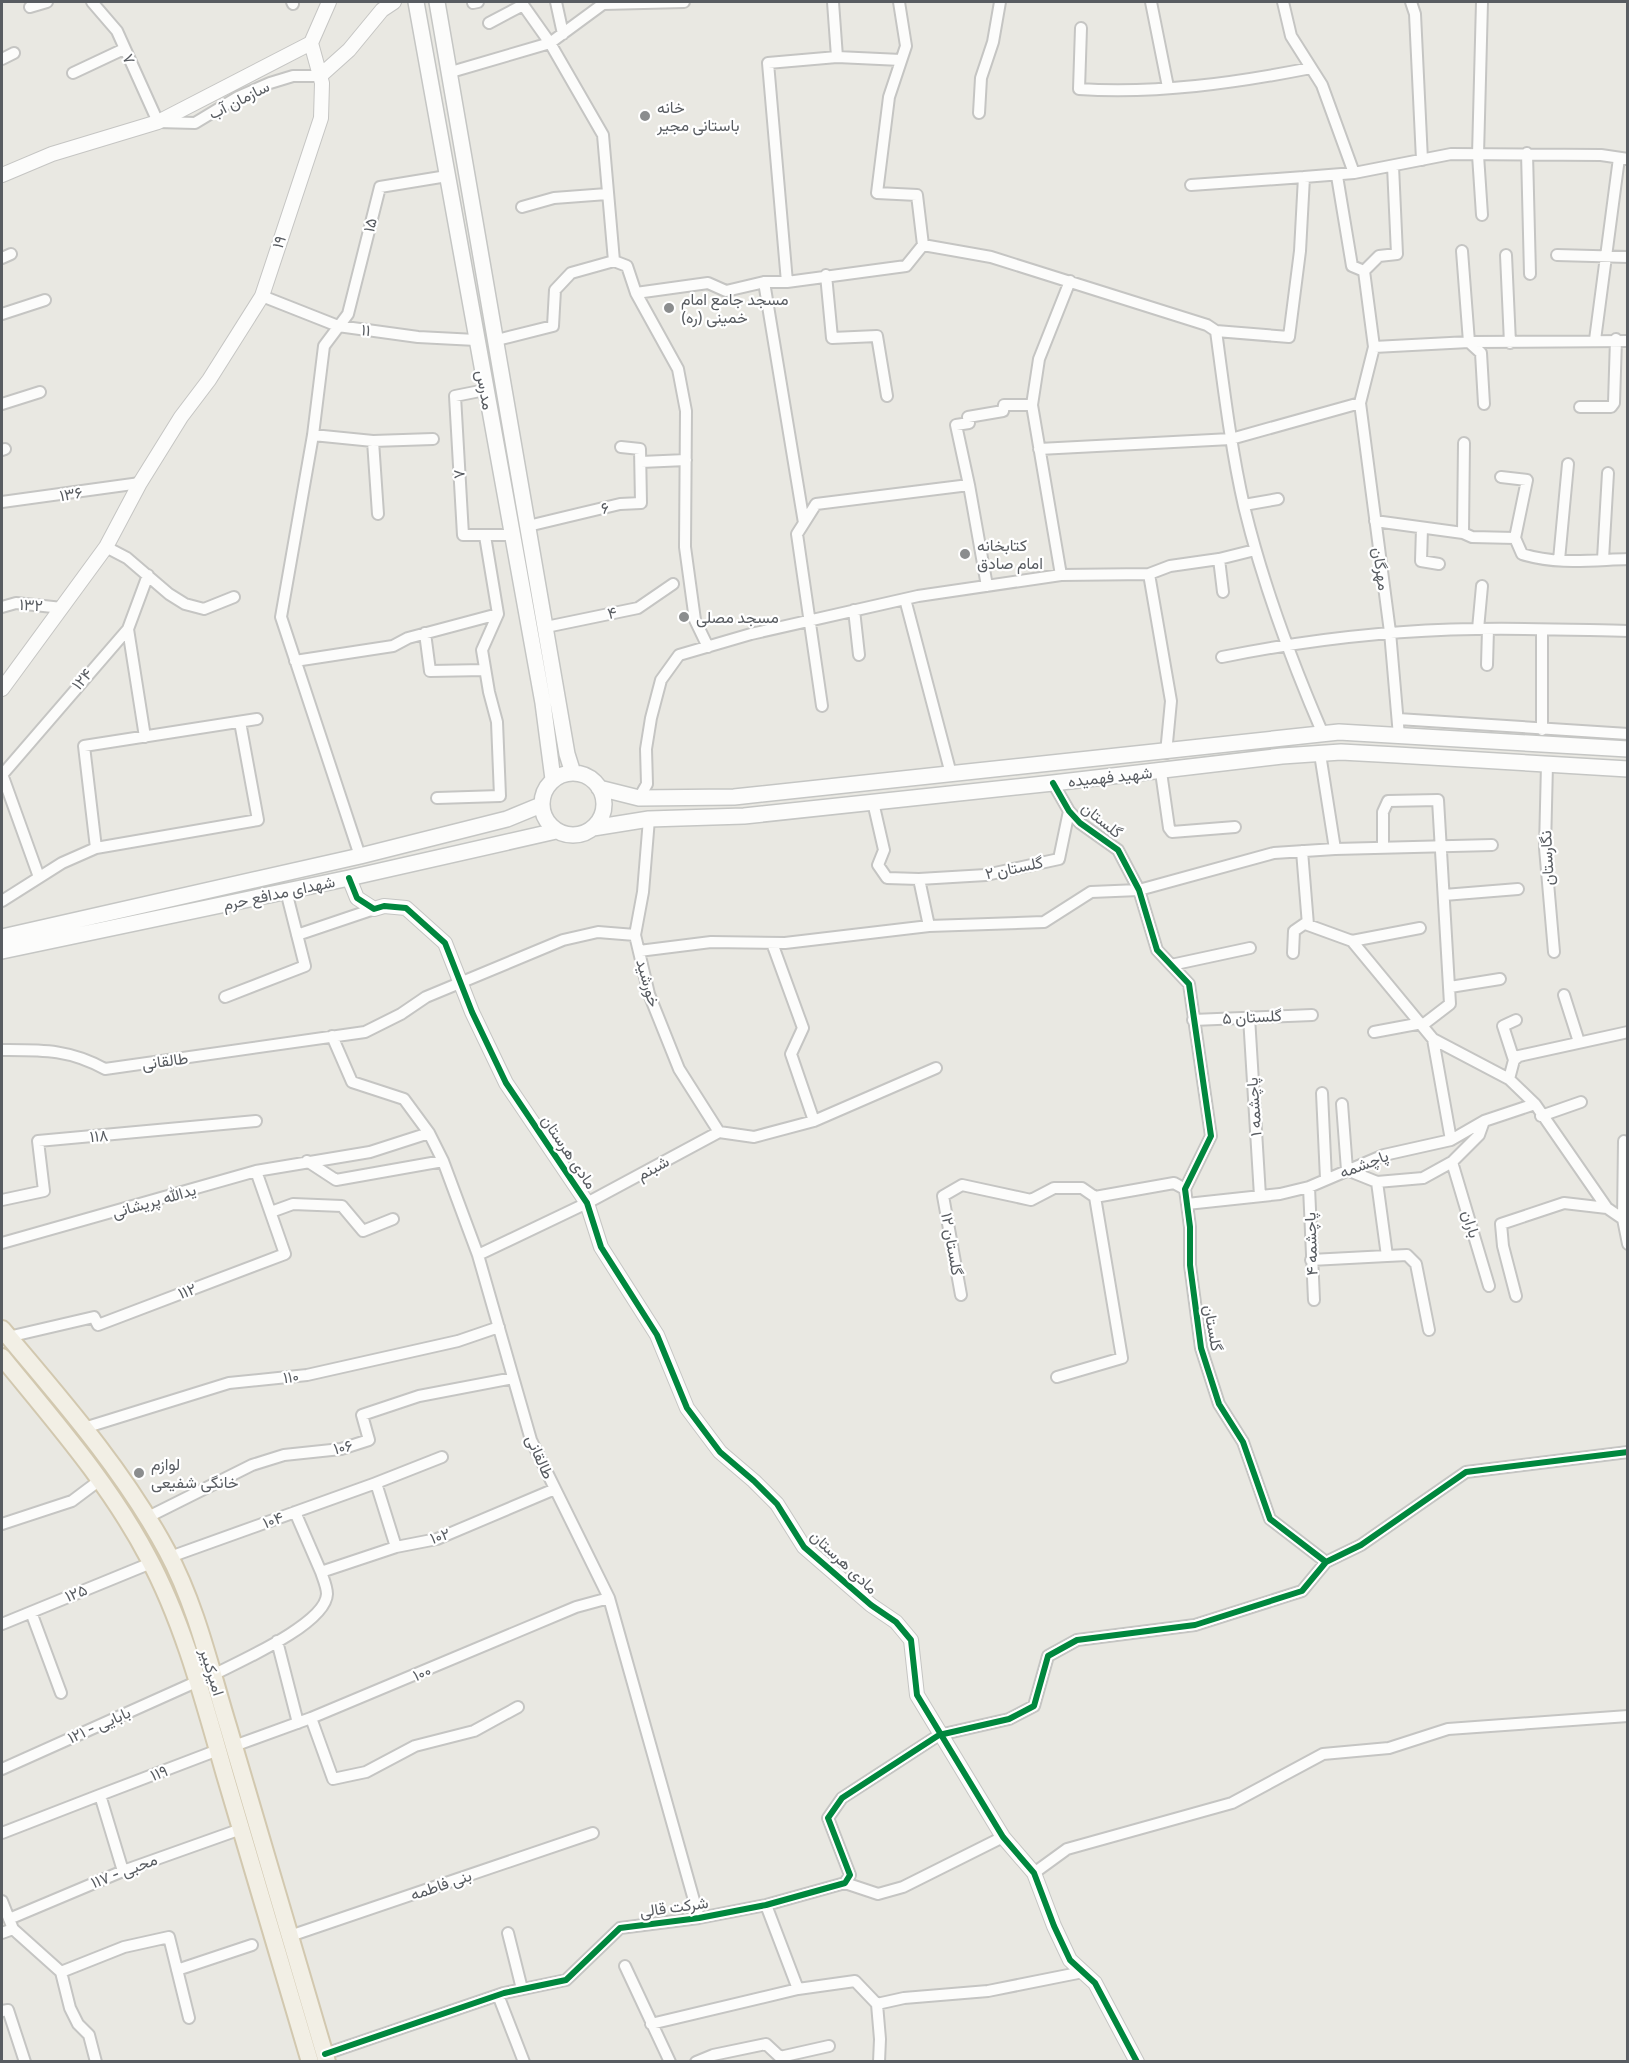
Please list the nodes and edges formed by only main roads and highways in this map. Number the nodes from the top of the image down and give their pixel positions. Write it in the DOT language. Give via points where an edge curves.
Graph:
graph roads {
  1 [pos="416,2"];
  2 [pos="437,2"];
  3 [pos="484,266"];
  4 [pos="464,272"];
  5 [pos="1480,741"];
  6 [pos="1509,743"];
  7 [pos="1628,750"];
  8 [pos="1480,760"];
  9 [pos="1509,762"];
  10 [pos="1628,770"];
  11 [pos="573,773"];
  12 [pos="554,779"];
  13 [pos="599,788"];
  14 [pos="810,789"];
  15 [pos="783,792"];
  16 [pos="541,805"];
  17 [pos="812,809"];
  18 [pos="784,811"];
  19 [pos="593,828"];
  20 [pos="556,831"];
  21 [pos="2,937"];
  22 [pos="2,951"];
  23 [pos="10,1338"];
  24 [pos="4,1359"];
  25 [pos="226,1748"];
  26 [pos="326,2058"];
  27 [pos="310,2061"];
  1 -- 4 [label="main road, مدرس"];
  2 -- 3 [label="main road, مدرس"];
  3 -- 4 [label="main road"];
  3 -- 11 [label="main road, مدرس"];
  4 -- 12 [label="main road, مدرس"];
  5 -- 6 [label="main road, شهید فهمیده"];
  5 -- 8 [label="main road" via="1484,751"];
  5 -- 14 [label="main road, شهید فهمیده" via="1323,734"];
  6 -- 7 [label="main road, شهید فهمیده"];
  6 -- 9 [label="main road" via="1503,752"];
  8 -- 9 [label="main road, شهید فهمیده"];
  8 -- 17 [label="main road, شهید فهمیده" via="1397,755 1282,756"];
  9 -- 10 [label="main road, شهید فهمیده"];
  11 -- 12 [label="main road"];
  11 -- 13 [label="main road" via="592,780"];
  12 -- 16 [label="main road" via="547,786"];
  13 -- 15 [label="main road, شهید فهمیده" via="639,798"];
  13 -- 19 [label="main road" via="603,813"];
  14 -- 15 [label="main road, شهید فهمیده"];
  14 -- 17 [label="main road" via="806,799"];
  15 -- 18 [label="main road" via="789,799"];
  16 -- 20 [label="main road"];
  16 -- 21 [label="main road, شهدای مدافع حرم" via="507,819 360,856"];
  17 -- 18 [label="main road, شهید فهمیده"];
  18 -- 19 [label="main road, شهید فهمیده" via="649,819"];
  19 -- 20 [label="main road" via="575,835"];
  20 -- 22 [label="main road, شهدای مدافع حرم"];
  23 -- 24 [label="main road"];
  23 -- 25 [label="main road, امیرکبیر" via="84,1428 148,1517 170,1557 189,1599 213,1675"];
  24 -- 25 [label="main road, امیرکبیر" via="100,1480 151,1563 170,1604 196,1682"];
  25 -- 26 [label="main road, امیرکبیر" via="290,1936"];
  25 -- 27 [label="main road, امیرکبیر" via="241,1829"];
}
